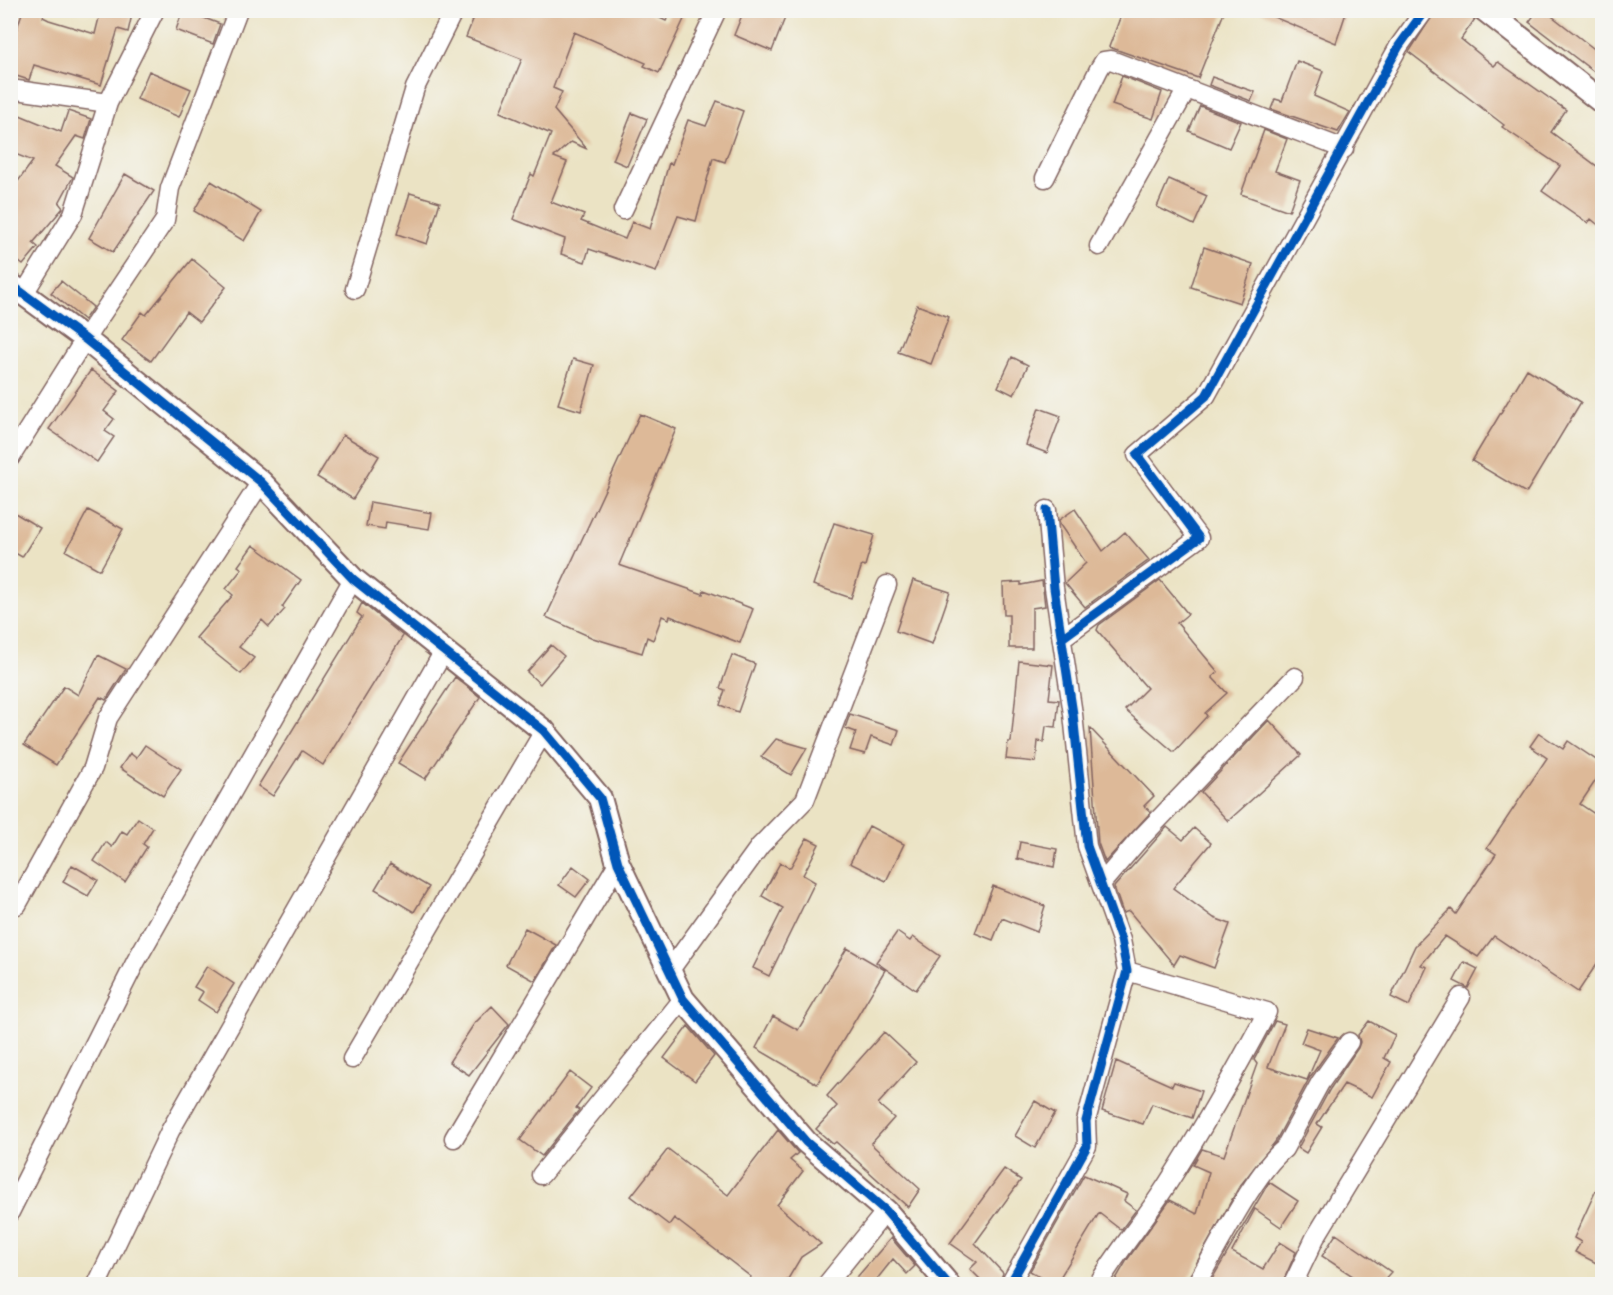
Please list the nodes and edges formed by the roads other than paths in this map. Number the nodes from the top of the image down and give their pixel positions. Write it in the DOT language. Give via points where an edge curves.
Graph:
graph roads {
  1 [pos="155,10"];
  2 [pos="238,10"];
  3 [pos="454,10"];
  4 [pos="717,10"];
  5 [pos="1425,10"];
  6 [pos="1496,14"];
  7 [pos="10,89"];
  8 [pos="1187,89"];
  9 [pos="1602,102"];
  10 [pos="108,103"];
  11 [pos="1344,149"];
  12 [pos="1045,178"];
  13 [pos="623,210"];
  14 [pos="1099,246"];
  15 [pos="355,289"];
  16 [pos="17,290"];
  17 [pos="84,339"];
  18 [pos="10,458"];
  19 [pos="261,482"];
  20 [pos="1047,510"];
  21 [pos="353,579"];
  22 [pos="887,585"];
  23 [pos="1062,638"];
  24 [pos="444,651"];
  25 [pos="1295,677"];
  26 [pos="544,731"];
  27 [pos="618,863"];
  28 [pos="1101,884"];
  29 [pos="17,905"];
  30 [pos="670,970"];
  31 [pos="1127,971"];
  32 [pos="1461,997"];
  33 [pos="683,999"];
  34 [pos="1349,1042"];
  35 [pos="352,1059"];
  36 [pos="454,1138"];
  37 [pos="541,1175"];
  38 [pos="886,1211"];
  39 [pos="10,1212"];
  40 [pos="97,1284"];
  41 [pos="827,1284"];
  42 [pos="948,1284"];
  43 [pos="1010,1284"];
  44 [pos="1098,1284"];
  45 [pos="1196,1284"];
  46 [pos="1293,1284"];
  1 -- 10 [label="street"];
  2 -- 17 [label="street" via="170,188 165,220"];
  3 -- 15 [label="street" via="415,88"];
  4 -- 13 [label="street"];
  5 -- 11 [label="street" via="1399,46"];
  6 -- 9 [label="street"];
  7 -- 10 [label="street"];
  8 -- 11 [label="street"];
  8 -- 12 [label="street" via="1111,60 1104,61"];
  8 -- 14 [label="street"];
  10 -- 16 [label="street" via="73,214"];
  11 -- 23 [label="street" via="1206,396 1137,455 1199,538"];
  16 -- 17 [label="street"];
  17 -- 18 [label="street"];
  17 -- 19 [label="street"];
  19 -- 21 [label="street"];
  19 -- 29 [label="street" via="108,718 93,768"];
  20 -- 23 [label="street"];
  21 -- 24 [label="street"];
  21 -- 39 [label="street" via="136,961"];
  22 -- 30 [label="street" via="805,800 760,846"];
  23 -- 28 [label="street" via="1087,846"];
  24 -- 26 [label="street"];
  24 -- 40 [label="street" via="170,1131"];
  25 -- 28 [label="street"];
  26 -- 27 [label="street" via="600,798"];
  26 -- 35 [label="street"];
  27 -- 30 [label="street"];
  27 -- 36 [label="street"];
  28 -- 31 [label="street" via="1121,940"];
  30 -- 33 [label="street"];
  31 -- 43 [label="street" via="1086,1121 1086,1146"];
  31 -- 44 [label="street" via="1267,1012 1168,1183"];
  32 -- 46 [label="street" via="1315,1238"];
  33 -- 37 [label="street"];
  33 -- 38 [label="street" via="806,1142"];
  34 -- 45 [label="street" via="1320,1083 1284,1149 1252,1189"];
  38 -- 41 [label="street"];
  38 -- 42 [label="street"];
}
